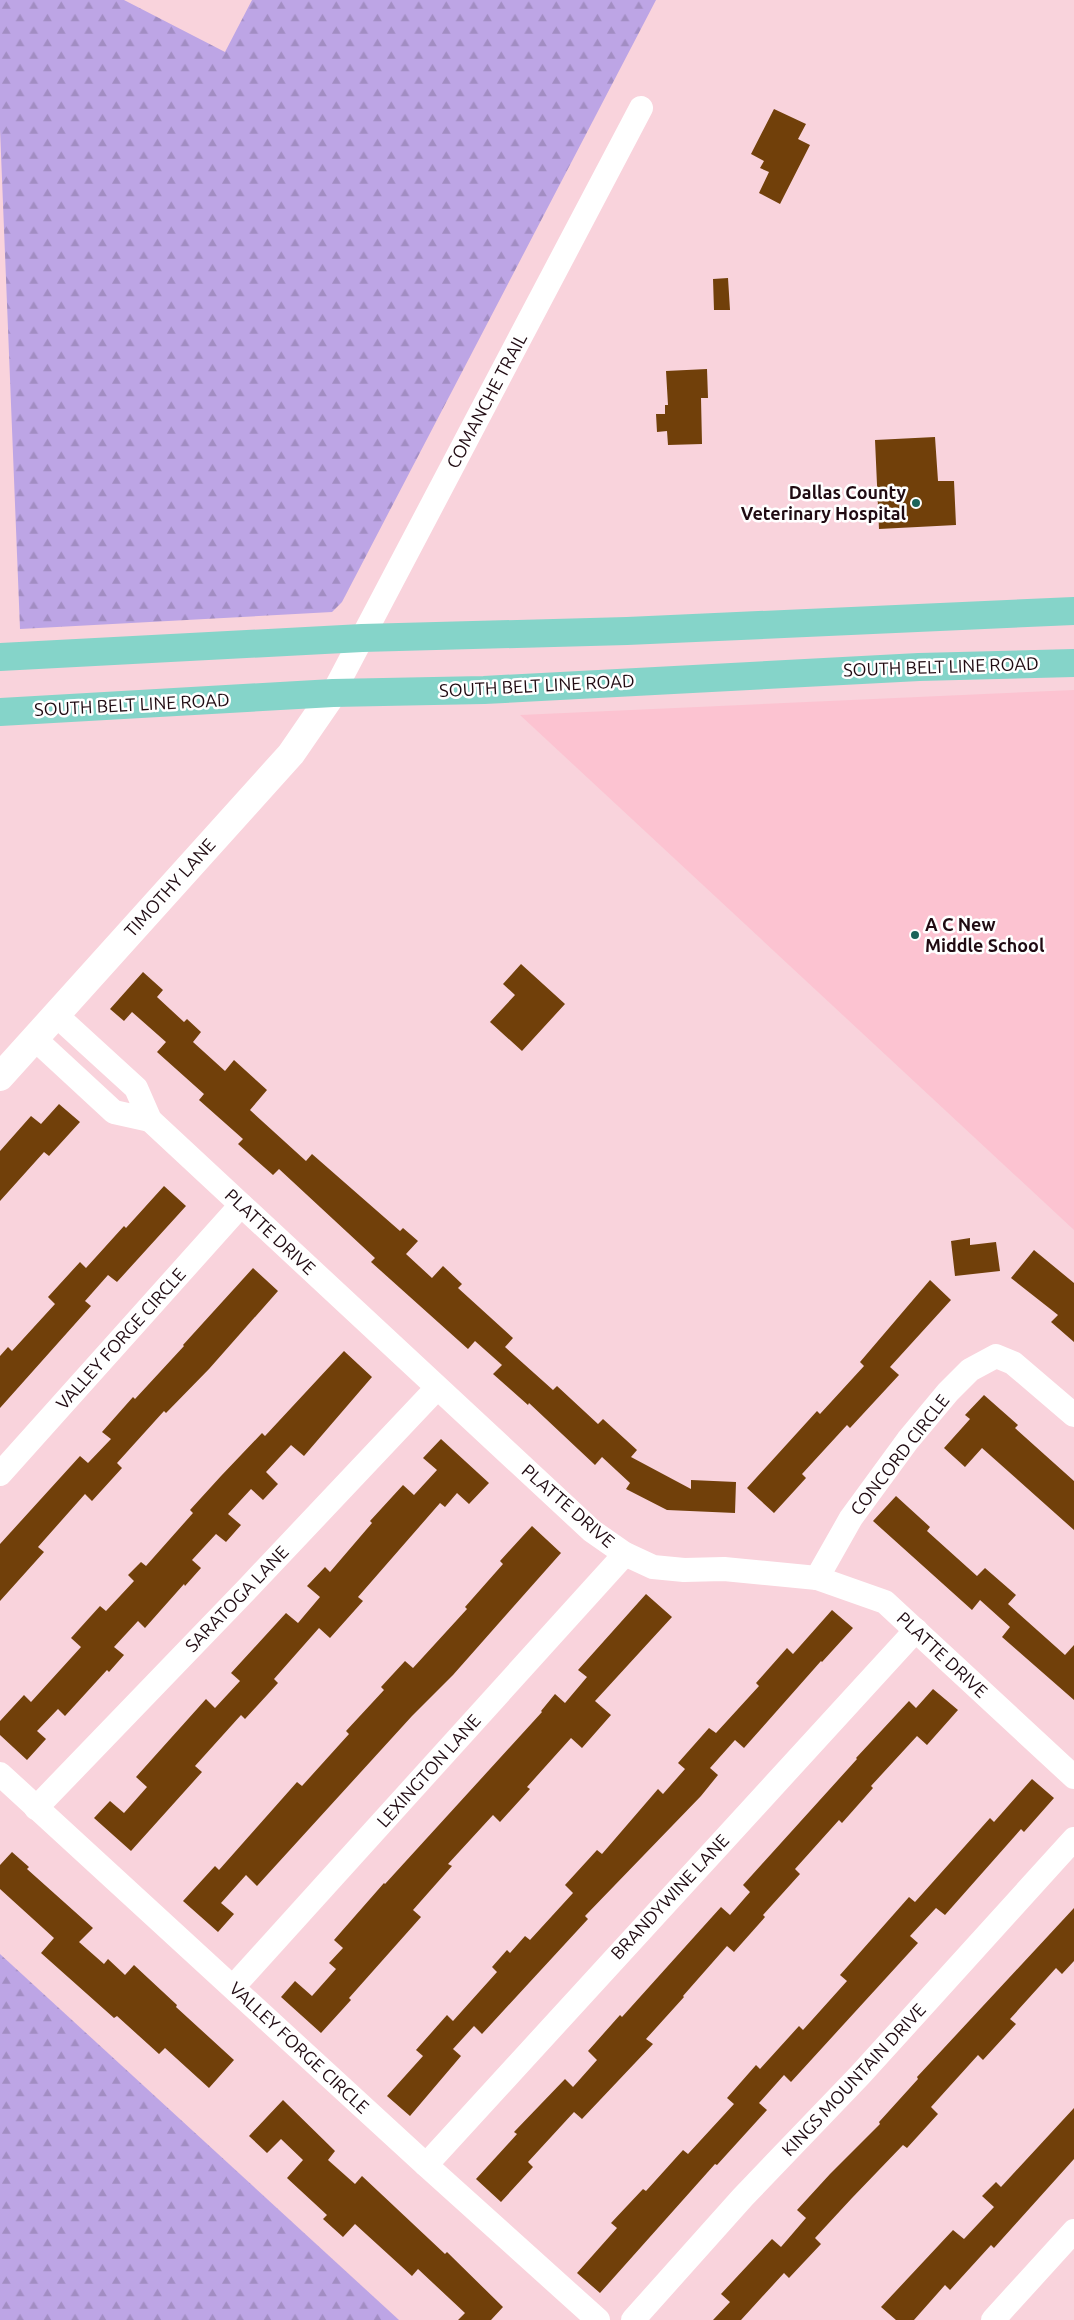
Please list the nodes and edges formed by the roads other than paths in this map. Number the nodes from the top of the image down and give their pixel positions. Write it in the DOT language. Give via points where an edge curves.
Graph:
graph roads {
  1 [pos="641,108"];
  2 [pos="1074,611"];
  3 [pos="362,638"];
  4 [pos="0,657"];
  5 [pos="1074,662"];
  6 [pos="333,693"];
  7 [pos="0,712"];
  8 [pos="56,1015"];
  9 [pos="35,1039"];
  10 [pos="0,1077"];
  11 [pos="150,1120"];
  12 [pos="241,1205"];
  13 [pos="437,1388"];
  14 [pos="1074,1415"];
  15 [pos="0,1474"];
  16 [pos="626,1554"];
  17 [pos="817,1578"];
  18 [pos="916,1630"];
  19 [pos="0,1774"];
  20 [pos="1074,1777"];
  21 [pos="36,1808"];
  22 [pos="1074,1839"];
  23 [pos="233,1987"];
  24 [pos="426,2165"];
  25 [pos="1074,2231"];
  26 [pos="598,2320"];
  27 [pos="633,2320"];
  28 [pos="993,2320"];
  1 -- 3 [label="street, COMANCHE TRAIL"];
  2 -- 3 [label="main road" via="627,631"];
  3 -- 4 [label="main road"];
  3 -- 6 [label="street, COMANCHE TRAIL"];
  5 -- 6 [label="main road, SOUTH BELT LINE ROAD" via="484,690"];
  6 -- 7 [label="main road, SOUTH BELT LINE ROAD"];
  6 -- 8 [label="street, TIMOTHY LANE" via="291,754"];
  8 -- 9 [label="street, TIMOTHY LANE"];
  8 -- 11 [label="street, PLATTE DRIVE" via="136,1088"];
  9 -- 10 [label="street, TIMOTHY LANE"];
  9 -- 11 [label="street" via="114,1112"];
  11 -- 12 [label="street, PLATTE DRIVE"];
  12 -- 13 [label="street, PLATTE DRIVE"];
  12 -- 15 [label="street, VALLEY FORGE CIRCLE"];
  13 -- 16 [label="street, PLATTE DRIVE" via="592,1531"];
  13 -- 21 [label="street, SARATOGA LANE"];
  14 -- 17 [label="street, CONCORD CIRCLE" via="1013,1363 996,1356 970,1370 908,1440 851,1518"];
  16 -- 17 [label="street, PLATTE DRIVE" via="653,1567"];
  16 -- 23 [label="street, LEXINGTON LANE"];
  17 -- 18 [label="street, PLATTE DRIVE" via="885,1602"];
  18 -- 20 [label="street, PLATTE DRIVE"];
  18 -- 24 [label="street, BRANDYWINE LANE"];
  19 -- 21 [label="street, VALLEY FORGE CIRCLE"];
  21 -- 23 [label="street, VALLEY FORGE CIRCLE"];
  22 -- 27 [label="street, KINGS MOUNTAIN DRIVE"];
  23 -- 24 [label="street, VALLEY FORGE CIRCLE"];
  24 -- 26 [label="street, VALLEY FORGE CIRCLE"];
  25 -- 28 [label="street"];
}
